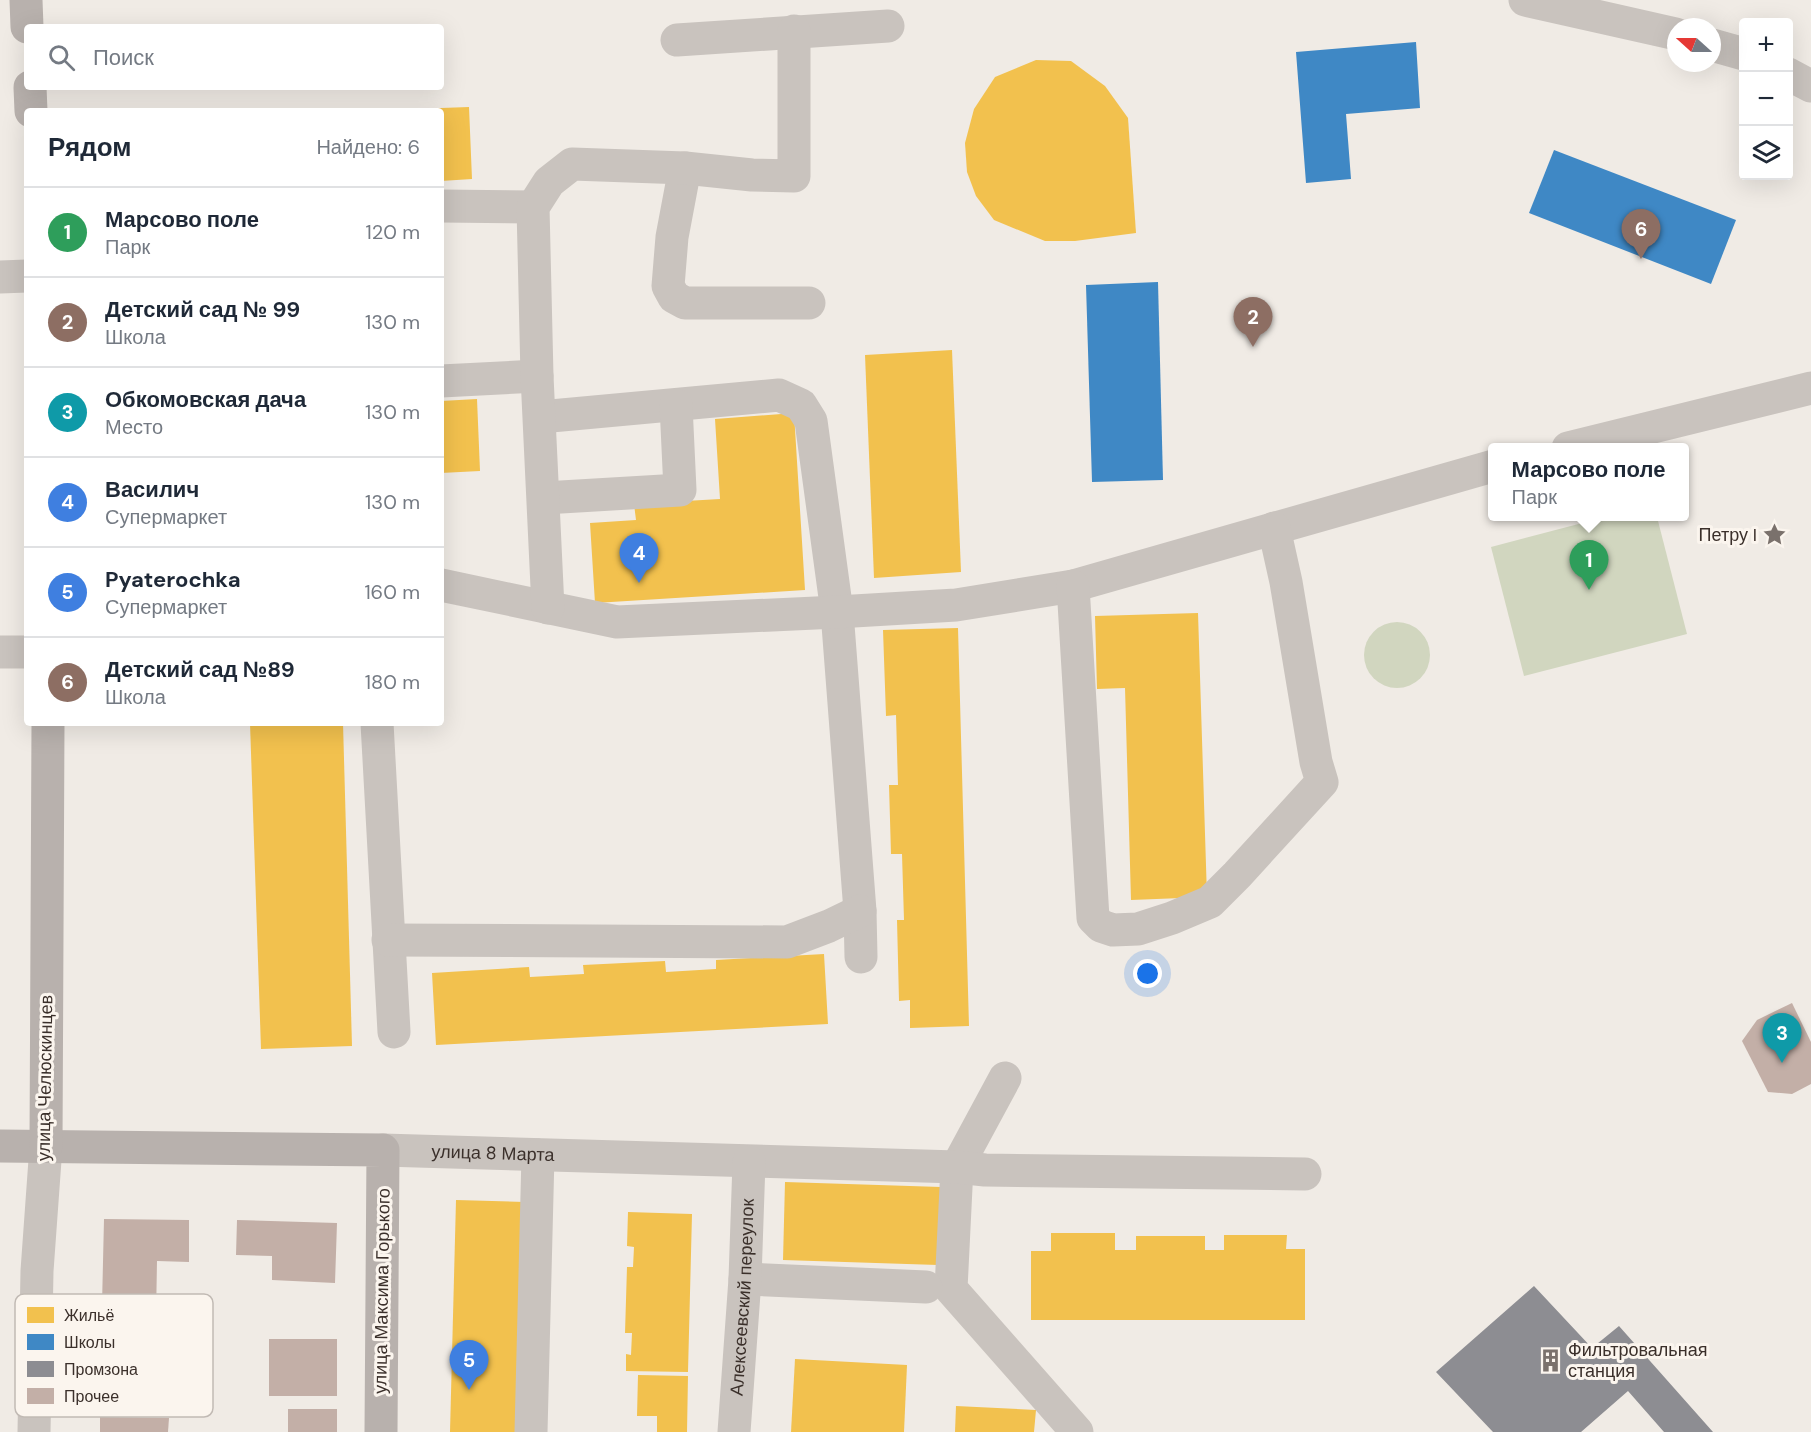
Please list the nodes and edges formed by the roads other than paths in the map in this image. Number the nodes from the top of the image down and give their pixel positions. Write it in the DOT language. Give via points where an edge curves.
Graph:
graph roads {
  1 [pos="26,0"];
  2 [pos="1525,0"];
  3 [pos="1663,21"];
  4 [pos="27,24"];
  5 [pos="888,26"];
  6 [pos="794,31"];
  7 [pos="677,40"];
  8 [pos="1721,48"];
  9 [pos="1739,53"];
  10 [pos="1793,77"];
  11 [pos="1811,86"];
  12 [pos="30,90"];
  13 [pos="30,108"];
  14 [pos="686,168"];
  15 [pos="444,206"];
  16 [pos="533,207"];
  17 [pos="24,276"];
  18 [pos="0,277"];
  19 [pos="810,303"];
  20 [pos="537,376"];
  21 [pos="444,381"];
  22 [pos="1811,387"];
  23 [pos="676,405"];
  24 [pos="540,417"];
  25 [pos="1584,443"];
  26 [pos="1488,467"];
  27 [pos="544,498"];
  28 [pos="1274,528"];
  29 [pos="1073,585"];
  30 [pos="444,586"];
  31 [pos="548,608"];
  32 [pos="837,612"];
  33 [pos="0,652"];
  34 [pos="24,652"];
  35 [pos="48,726"];
  36 [pos="377,726"];
  37 [pos="860,912"];
  38 [pos="388,940"];
  39 [pos="861,957"];
  40 [pos="394,1032"];
  41 [pos="1005,1078"];
  42 [pos="0,1146"];
  43 [pos="46,1146"];
  44 [pos="383,1150"];
  45 [pos="538,1155"];
  46 [pos="749,1162"];
  47 [pos="971,1168"];
  48 [pos="1305,1174"];
  49 [pos="745,1279"];
  50 [pos="926,1287"];
  51 [pos="37,1294"];
  52 [pos="34,1417"];
  53 [pos="34,1432"];
  54 [pos="381,1432"];
  55 [pos="531,1432"];
  56 [pos="734,1432"];
  57 [pos="1077,1432"];
  1 -- 4 [label="main road"];
  2 -- 3 [label="street"];
  5 -- 6 [label="street"];
  6 -- 7 [label="street"];
  6 -- 14 [label="street" via="794,176 752,176"];
  8 -- 9 [label="street"];
  10 -- 11 [label="street"];
  12 -- 13 [label="main road"];
  14 -- 16 [label="street" via="572,164 549,182"];
  14 -- 19 [label="street" via="672,237 668,286 674,297 685,303"];
  15 -- 16 [label="street"];
  16 -- 20 [label="street"];
  17 -- 18 [label="street"];
  20 -- 21 [label="street"];
  20 -- 24 [label="street"];
  22 -- 25 [label="street"];
  23 -- 24 [label="street"];
  23 -- 27 [label="street" via="680,490"];
  23 -- 32 [label="street" via="779,395 801,405 811,421"];
  24 -- 27 [label="street"];
  26 -- 28 [label="street"];
  27 -- 31 [label="street"];
  28 -- 29 [label="street"];
  28 -- 29 [label="street" via="1322,782 1210,902 1138,929 1113,930 1093,918"];
  29 -- 32 [label="street" via="956,605"];
  30 -- 31 [label="street"];
  31 -- 32 [label="street" via="617,622"];
  32 -- 37 [label="street"];
  33 -- 34 [label="street"];
  35 -- 43 [label="main road, улица Челюскинцев"];
  36 -- 38 [label="street"];
  37 -- 38 [label="street" via="787,942"];
  37 -- 39 [label="street"];
  38 -- 40 [label="street"];
  41 -- 47 [label="street"];
  42 -- 43 [label="main road, улица 8 Марта"];
  43 -- 44 [label="main road, улица 8 Марта"];
  43 -- 51 [label="street, улица Челюскинцев"];
  44 -- 45 [label="street, улица 8 Марта"];
  44 -- 54 [label="main road, улица Максима Горького"];
  45 -- 46 [label="street, улица 8 Марта"];
  45 -- 55 [label="street"];
  46 -- 47 [label="street, улица 8 Марта"];
  46 -- 49 [label="street, Алексеевский переулок"];
  47 -- 48 [label="street, улица 8 Марта"];
  47 -- 57 [label="street" via="951,1289"];
  49 -- 50 [label="street"];
  49 -- 56 [label="street, Алексеевский переулок"];
  52 -- 53 [label="street, улица Челюскинцев"];
}
